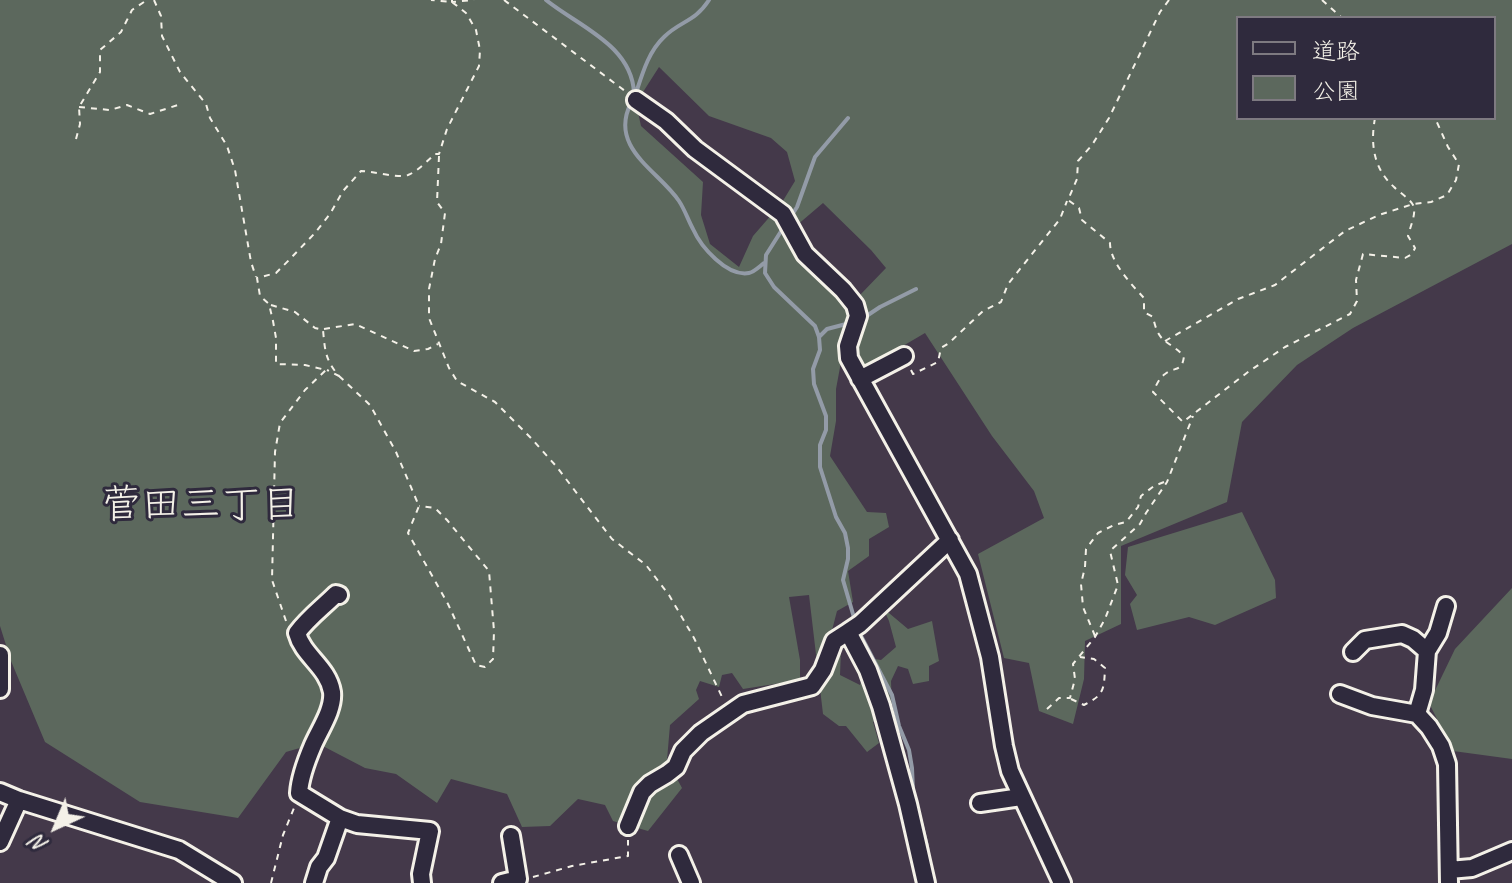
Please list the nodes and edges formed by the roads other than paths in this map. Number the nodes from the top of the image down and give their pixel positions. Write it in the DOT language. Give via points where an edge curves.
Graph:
graph roads {
  1 [pos="636,100"];
  2 [pos="904,356"];
  3 [pos="860,379"];
  4 [pos="950,540"];
  5 [pos="339,595"];
  6 [pos="1446,606"];
  7 [pos="848,632"];
  8 [pos="1427,651"];
  9 [pos="1353,652"];
  10 [pos="0,655"];
  11 [pos="0,689"];
  12 [pos="1340,694"];
  13 [pos="1417,714"];
  14 [pos="0,792"];
  15 [pos="1021,797"];
  16 [pos="19,800"];
  17 [pos="980,803"];
  18 [pos="340,818"];
  19 [pos="628,826"];
  20 [pos="511,836"];
  21 [pos="0,842"];
  22 [pos="1512,851"];
  23 [pos="679,855"];
  24 [pos="1449,877"];
  25 [pos="233,883"];
  26 [pos="314,883"];
  27 [pos="422,883"];
  28 [pos="502,883"];
  29 [pos="691,883"];
  30 [pos="926,883"];
  31 [pos="1062,883"];
  1 -- 3 [label="street" via="783,214 805,254 855,305 858,316 848,346"];
  2 -- 3 [label="street"];
  3 -- 4 [label="street"];
  4 -- 7 [label="street"];
  4 -- 15 [label="street" via="976,597 1004,746"];
  5 -- 18 [label="street" via="297,633 325,675 332,701 299,793"];
  6 -- 8 [label="street"];
  7 -- 19 [label="street" via="834,641 812,686 743,704 701,733 676,767 642,792"];
  7 -- 30 [label="street" via="881,706"];
  8 -- 9 [label="street" via="1402,634 1365,640"];
  8 -- 13 [label="street"];
  10 -- 11 [label="street"];
  12 -- 13 [label="street"];
  13 -- 24 [label="street" via="1441,746 1447,764"];
  14 -- 16 [label="street"];
  15 -- 17 [label="street"];
  15 -- 31 [label="street"];
  16 -- 21 [label="street"];
  16 -- 25 [label="street" via="179,850"];
  18 -- 26 [label="street"];
  18 -- 27 [label="street" via="430,831"];
  20 -- 28 [label="street" via="518,879"];
  22 -- 24 [label="street"];
  23 -- 29 [label="street"];
}
